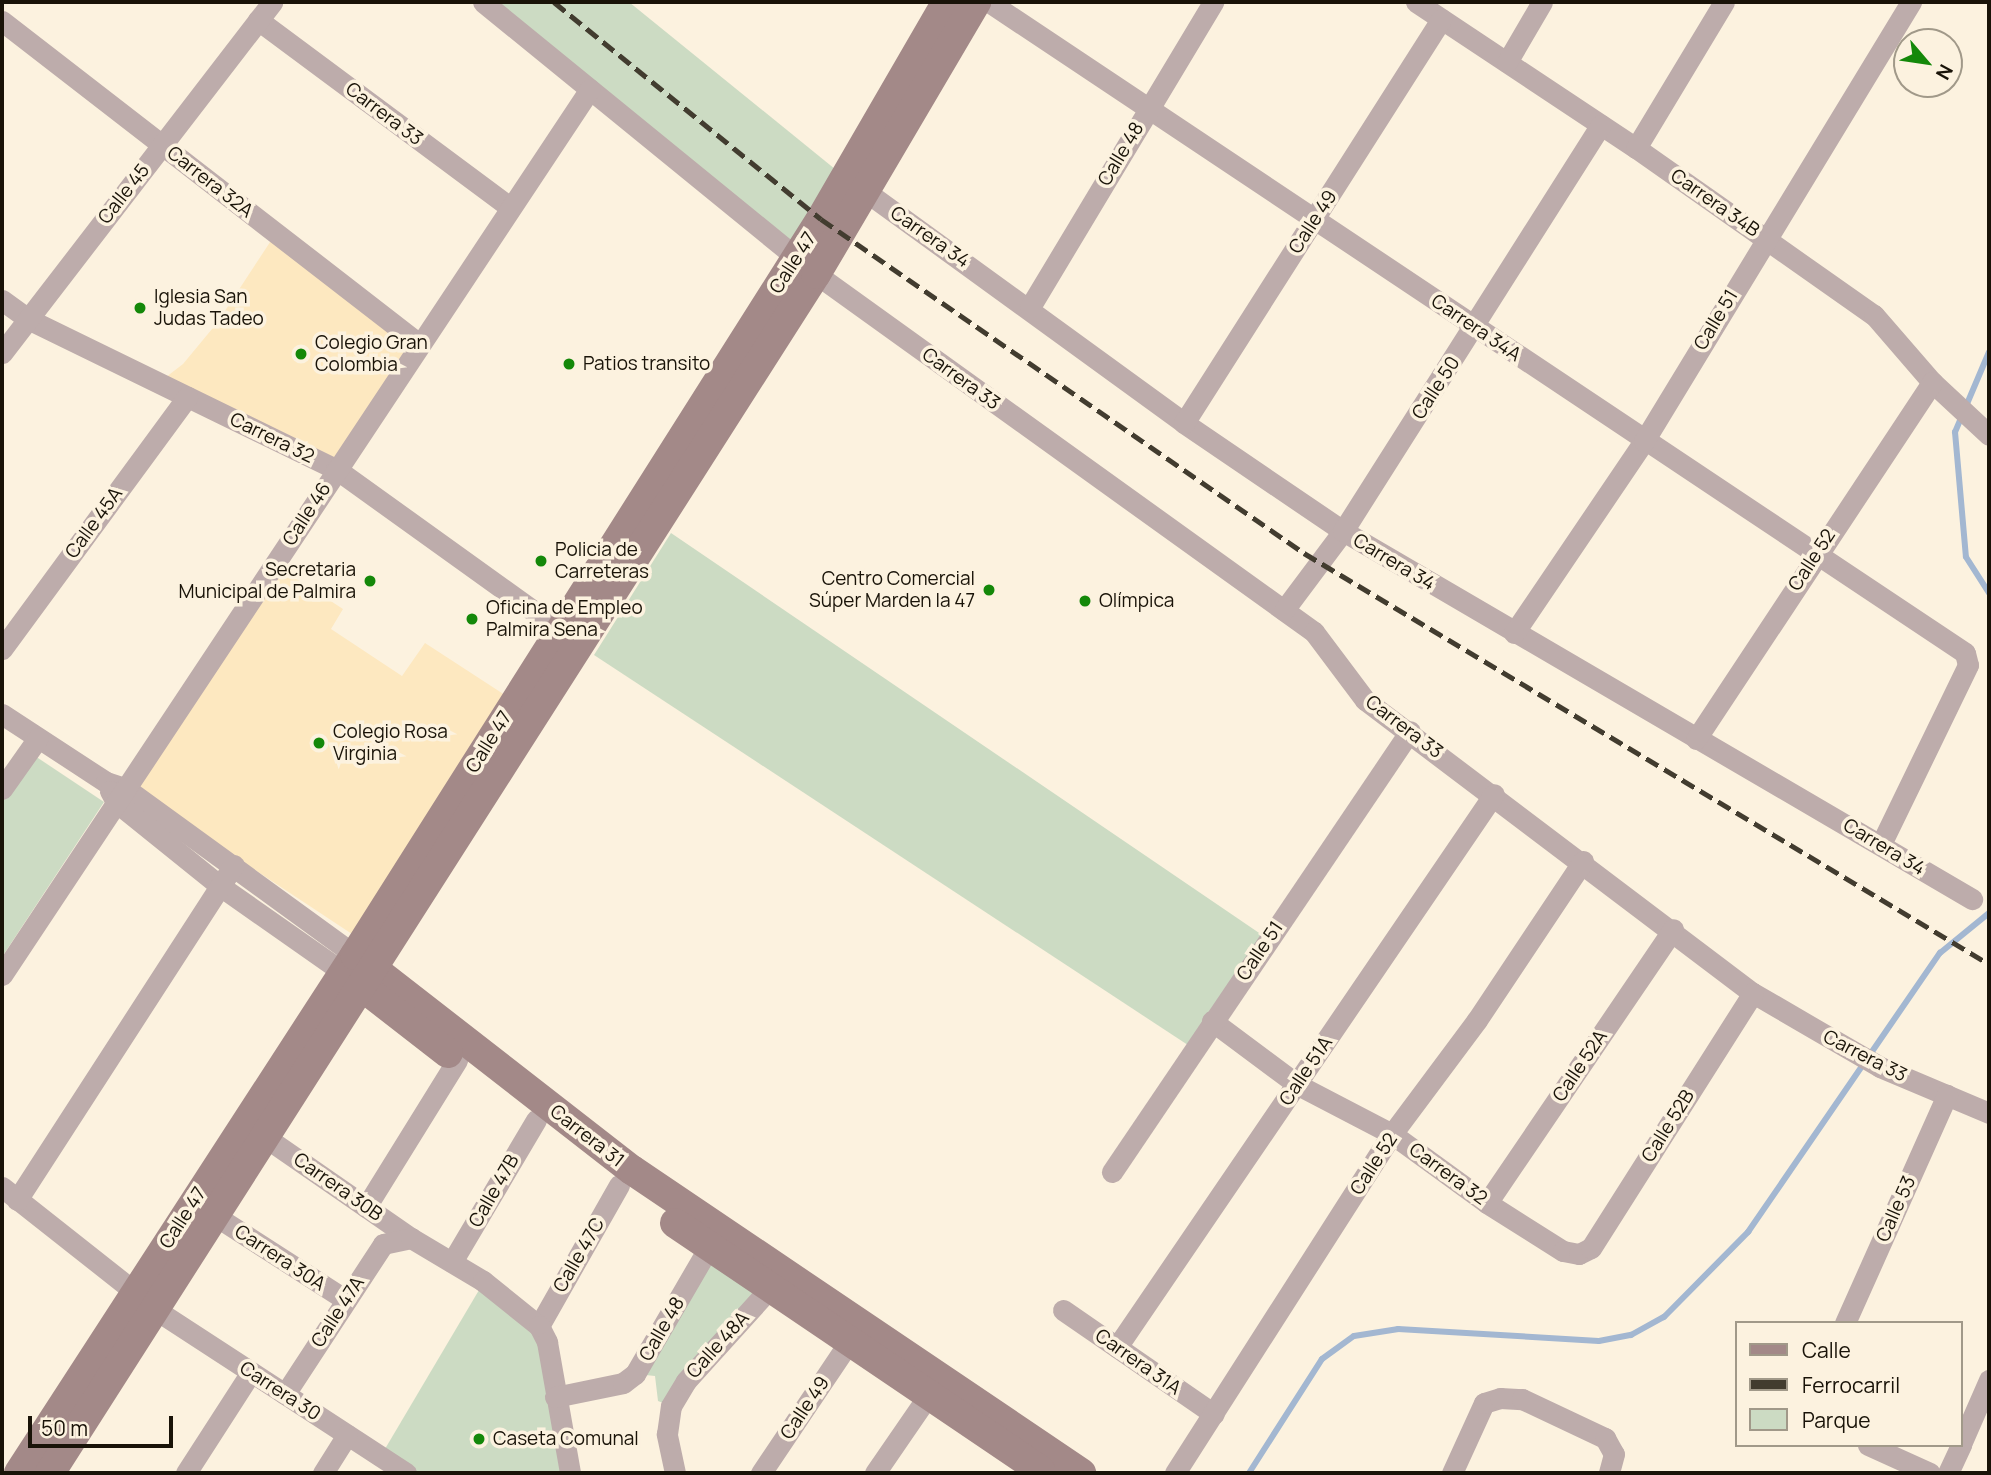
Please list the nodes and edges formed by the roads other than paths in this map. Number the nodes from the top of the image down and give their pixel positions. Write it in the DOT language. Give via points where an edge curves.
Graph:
graph roads {
  1 [pos="8,2"];
  2 [pos="272,2"];
  3 [pos="483,2"];
  4 [pos="947,2"];
  5 [pos="976,2"];
  6 [pos="989,2"];
  7 [pos="1213,2"];
  8 [pos="1416,2"];
  9 [pos="1542,2"];
  10 [pos="1724,2"];
  11 [pos="1911,2"];
  12 [pos="2,10"];
  13 [pos="1441,19"];
  14 [pos="258,20"];
  15 [pos="2,21"];
  16 [pos="1507,62"];
  17 [pos="590,89"];
  18 [pos="1148,108"];
  19 [pos="1601,125"];
  20 [pos="162,145"];
  21 [pos="1636,148"];
  22 [pos="856,185"];
  23 [pos="510,207"];
  24 [pos="1314,220"];
  25 [pos="1765,238"];
  26 [pos="806,266"];
  27 [pos="2,300"];
  28 [pos="1030,307"];
  29 [pos="28,319"];
  30 [pos="1476,327"];
  31 [pos="418,343"];
  32 [pos="2,353"];
  33 [pos="1932,383"];
  34 [pos="187,397"];
  35 [pos="1184,423"];
  36 [pos="1986,433"];
  37 [pos="1644,441"];
  38 [pos="336,469"];
  39 [pos="1343,531"];
  40 [pos="1814,556"];
  41 [pos="1284,610"];
  42 [pos="560,630"];
  43 [pos="1514,633"];
  44 [pos="2,649"];
  45 [pos="2,715"];
  46 [pos="1410,731"];
  47 [pos="38,738"];
  48 [pos="1696,739"];
  49 [pos="2,789"];
  50 [pos="116,791"];
  51 [pos="1494,794"];
  52 [pos="1881,844"];
  53 [pos="1583,861"];
  54 [pos="234,865"];
  55 [pos="220,886"];
  56 [pos="1972,899"];
  57 [pos="1673,929"];
  58 [pos="359,971"];
  59 [pos="2,975"];
  60 [pos="1752,993"];
  61 [pos="1212,1021"];
  62 [pos="457,1060"];
  63 [pos="1298,1085"];
  64 [pos="1947,1095"];
  65 [pos="529,1107"];
  66 [pos="1989,1113"];
  67 [pos="1392,1134"];
  68 [pos="265,1137"];
  69 [pos="1112,1172"];
  70 [pos="619,1185"];
  71 [pos="10,1194"];
  72 [pos="1487,1203"];
  73 [pos="366,1207"];
  74 [pos="214,1215"];
  75 [pos="404,1238"];
  76 [pos="709,1247"];
  77 [pos="1580,1254"];
  78 [pos="452,1262"];
  79 [pos="770,1288"];
  80 [pos="144,1300"];
  81 [pos="346,1300"];
  82 [pos="1063,1310"];
  83 [pos="1846,1321"];
  84 [pos="543,1334"];
  85 [pos="849,1342"];
  86 [pos="1117,1347"];
  87 [pos="251,1372"];
  88 [pos="1989,1380"];
  89 [pos="285,1394"];
  90 [pos="928,1396"];
  91 [pos="555,1397"];
  92 [pos="1214,1414"];
  93 [pos="347,1435"];
  94 [pos="1963,1440"];
  95 [pos="1872,1447"];
  96 [pos="1960,1447"];
  97 [pos="1612,1464"];
  98 [pos="59,1470"];
  99 [pos="19,1473"];
  100 [pos="186,1473"];
  101 [pos="324,1473"];
  102 [pos="406,1473"];
  103 [pos="570,1473"];
  104 [pos="675,1473"];
  105 [pos="761,1473"];
  106 [pos="875,1473"];
  107 [pos="1044,1473"];
  108 [pos="1081,1473"];
  109 [pos="1175,1473"];
  110 [pos="1452,1473"];
  111 [pos="1930,1473"];
  112 [pos="1948,1473"];
  1 -- 12 [label="street"];
  2 -- 14 [label="street, Calle 45"];
  3 -- 17 [label="street"];
  4 -- 22 [label="main road, Calle 47"];
  5 -- 22 [label="main road, Calle 47"];
  6 -- 18 [label="street, Carrera 34A"];
  7 -- 18 [label="street, Calle 48"];
  8 -- 13 [label="street, Carrera 34B"];
  9 -- 16 [label="street"];
  10 -- 21 [label="street"];
  11 -- 25 [label="street, Calle 51"];
  13 -- 16 [label="street, Carrera 34B"];
  13 -- 24 [label="street, Calle 49"];
  14 -- 20 [label="street, Calle 45"];
  14 -- 23 [label="street, Carrera 33"];
  15 -- 20 [label="street, Carrera 32A"];
  16 -- 19 [label="street, Carrera 34B"];
  17 -- 23 [label="street, Calle 46"];
  17 -- 26 [label="street"];
  18 -- 24 [label="street, Carrera 34A"];
  18 -- 28 [label="street, Calle 48"];
  19 -- 21 [label="street, Carrera 34B"];
  19 -- 30 [label="street, Calle 50"];
  20 -- 29 [label="street, Calle 45"];
  20 -- 31 [label="street, Carrera 32A"];
  21 -- 25 [label="street, Carrera 34B"];
  22 -- 26 [label="main road, Calle 47"];
  22 -- 28 [label="street, Carrera 34"];
  23 -- 31 [label="street, Calle 46"];
  24 -- 30 [label="street, Carrera 34A"];
  24 -- 35 [label="street, Calle 49"];
  25 -- 33 [label="street, Carrera 34B" via="1874,315"];
  25 -- 37 [label="street, Calle 51"];
  26 -- 41 [label="street, Carrera 33"];
  26 -- 42 [label="main road, Calle 47"];
  26 -- 58 [label="main road, Calle 47"];
  27 -- 29 [label="street, Carrera 32"];
  28 -- 35 [label="street, Carrera 34"];
  29 -- 32 [label="street, Calle 45"];
  29 -- 34 [label="street, Carrera 32"];
  30 -- 37 [label="street, Carrera 34A"];
  30 -- 39 [label="street, Calle 50"];
  31 -- 38 [label="street, Calle 46"];
  33 -- 36 [label="street, Carrera 34B"];
  33 -- 40 [label="street, Calle 52"];
  34 -- 38 [label="street, Carrera 32"];
  34 -- 44 [label="street, Calle 45A"];
  35 -- 39 [label="street, Carrera 34"];
  37 -- 40 [label="street, Carrera 34A"];
  37 -- 43 [label="street, Calle 51"];
  38 -- 42 [label="street, Carrera 32"];
  38 -- 50 [label="street, Calle 46"];
  39 -- 41 [label="street, Calle 50"];
  39 -- 43 [label="street, Carrera 34"];
  40 -- 48 [label="street, Calle 52"];
  40 -- 52 [label="street, Carrera 34A" via="1965,653 1968,665"];
  41 -- 46 [label="street, Carrera 33" via="1314,632 1365,700"];
  42 -- 58 [label="main road, Calle 47"];
  43 -- 48 [label="street, Carrera 34"];
  45 -- 47 [label="street, Carrera 31"];
  46 -- 51 [label="street, Carrera 33"];
  46 -- 61 [label="street, Calle 51"];
  47 -- 49 [label="street"];
  47 -- 50 [label="street, Carrera 31"];
  48 -- 52 [label="street, Carrera 34"];
  50 -- 54 [label="street, Carrera 31"];
  50 -- 55 [label="street, Carrera 31"];
  50 -- 59 [label="street, Calle 46"];
  51 -- 53 [label="street, Carrera 33"];
  51 -- 63 [label="street, Calle 51A"];
  52 -- 56 [label="street, Carrera 34"];
  53 -- 57 [label="street, Carrera 33"];
  53 -- 67 [label="street, Calle 52" via="1477,1020"];
  54 -- 55 [label="street"];
  54 -- 58 [label="street, Carrera 31"];
  55 -- 58 [label="street, Carrera 31"];
  55 -- 71 [label="street"];
  57 -- 60 [label="street, Carrera 33"];
  57 -- 72 [label="street, Calle 52A"];
  58 -- 62 [label="main road, Carrera 31"];
  58 -- 65 [label="main road, Carrera 31"];
  58 -- 68 [label="main road, Calle 47"];
  58 -- 80 [label="main road, Calle 47"];
  60 -- 64 [label="street, Carrera 33" via="1880,1067"];
  60 -- 77 [label="street, Calle 52B" via="1591,1248"];
  61 -- 63 [label="street, Carrera 32"];
  61 -- 69 [label="street, Calle 51"];
  62 -- 65 [label="main road, Carrera 31"];
  62 -- 73 [label="street"];
  63 -- 67 [label="street, Carrera 32"];
  63 -- 86 [label="street, Calle 51A"];
  64 -- 66 [label="street, Carrera 33"];
  64 -- 83 [label="street, Calle 53"];
  65 -- 70 [label="main road, Carrera 31"];
  65 -- 78 [label="street, Calle 47B"];
  65 -- 108 [label="main road, Carrera 31" via="632,1170"];
  67 -- 72 [label="street, Carrera 32"];
  67 -- 92 [label="street, Calle 52"];
  68 -- 73 [label="street, Carrera 30B"];
  68 -- 74 [label="main road, Calle 47"];
  70 -- 76 [label="main road, Carrera 31"];
  70 -- 84 [label="street, Calle 47C"];
  71 -- 80 [label="street, Carrera 30"];
  72 -- 77 [label="street, Carrera 32" via="1563,1251"];
  73 -- 75 [label="street, Carrera 30B"];
  74 -- 80 [label="main road, Calle 47"];
  74 -- 81 [label="street, Carrera 30A"];
  75 -- 78 [label="street, Carrera 30B"];
  75 -- 81 [label="street, Calle 47A" via="383,1244"];
  76 -- 79 [label="main road, Carrera 31"];
  76 -- 91 [label="street, Calle 48" via="635,1374 623,1383"];
  78 -- 84 [label="street, Carrera 30B" via="483,1281"];
  79 -- 85 [label="main road, Carrera 31"];
  79 -- 104 [label="street, Calle 48A" via="686,1381 671,1406 667,1434"];
  80 -- 87 [label="street, Carrera 30"];
  80 -- 98 [label="main road, Calle 47"];
  80 -- 99 [label="main road, Calle 47"];
  81 -- 89 [label="street, Calle 47A"];
  82 -- 86 [label="street, Carrera 31A"];
  84 -- 91 [label="street"];
  85 -- 90 [label="main road, Carrera 31"];
  85 -- 105 [label="street, Calle 49"];
  86 -- 92 [label="street, Carrera 31A"];
  87 -- 89 [label="street, Carrera 30"];
  87 -- 100 [label="street"];
  88 -- 94 [label="street"];
  89 -- 93 [label="street, Carrera 30"];
  90 -- 106 [label="street"];
  90 -- 107 [label="main road, Carrera 31"];
  91 -- 103 [label="street"];
  92 -- 109 [label="street, Calle 52"];
  93 -- 101 [label="street"];
  93 -- 102 [label="street, Carrera 30"];
  95 -- 111 [label="street"];
  96 -- 112 [label="street"];
  97 -- 110 [label="street" via="1605,1438 1522,1399 1500,1398 1483,1403"];
}
